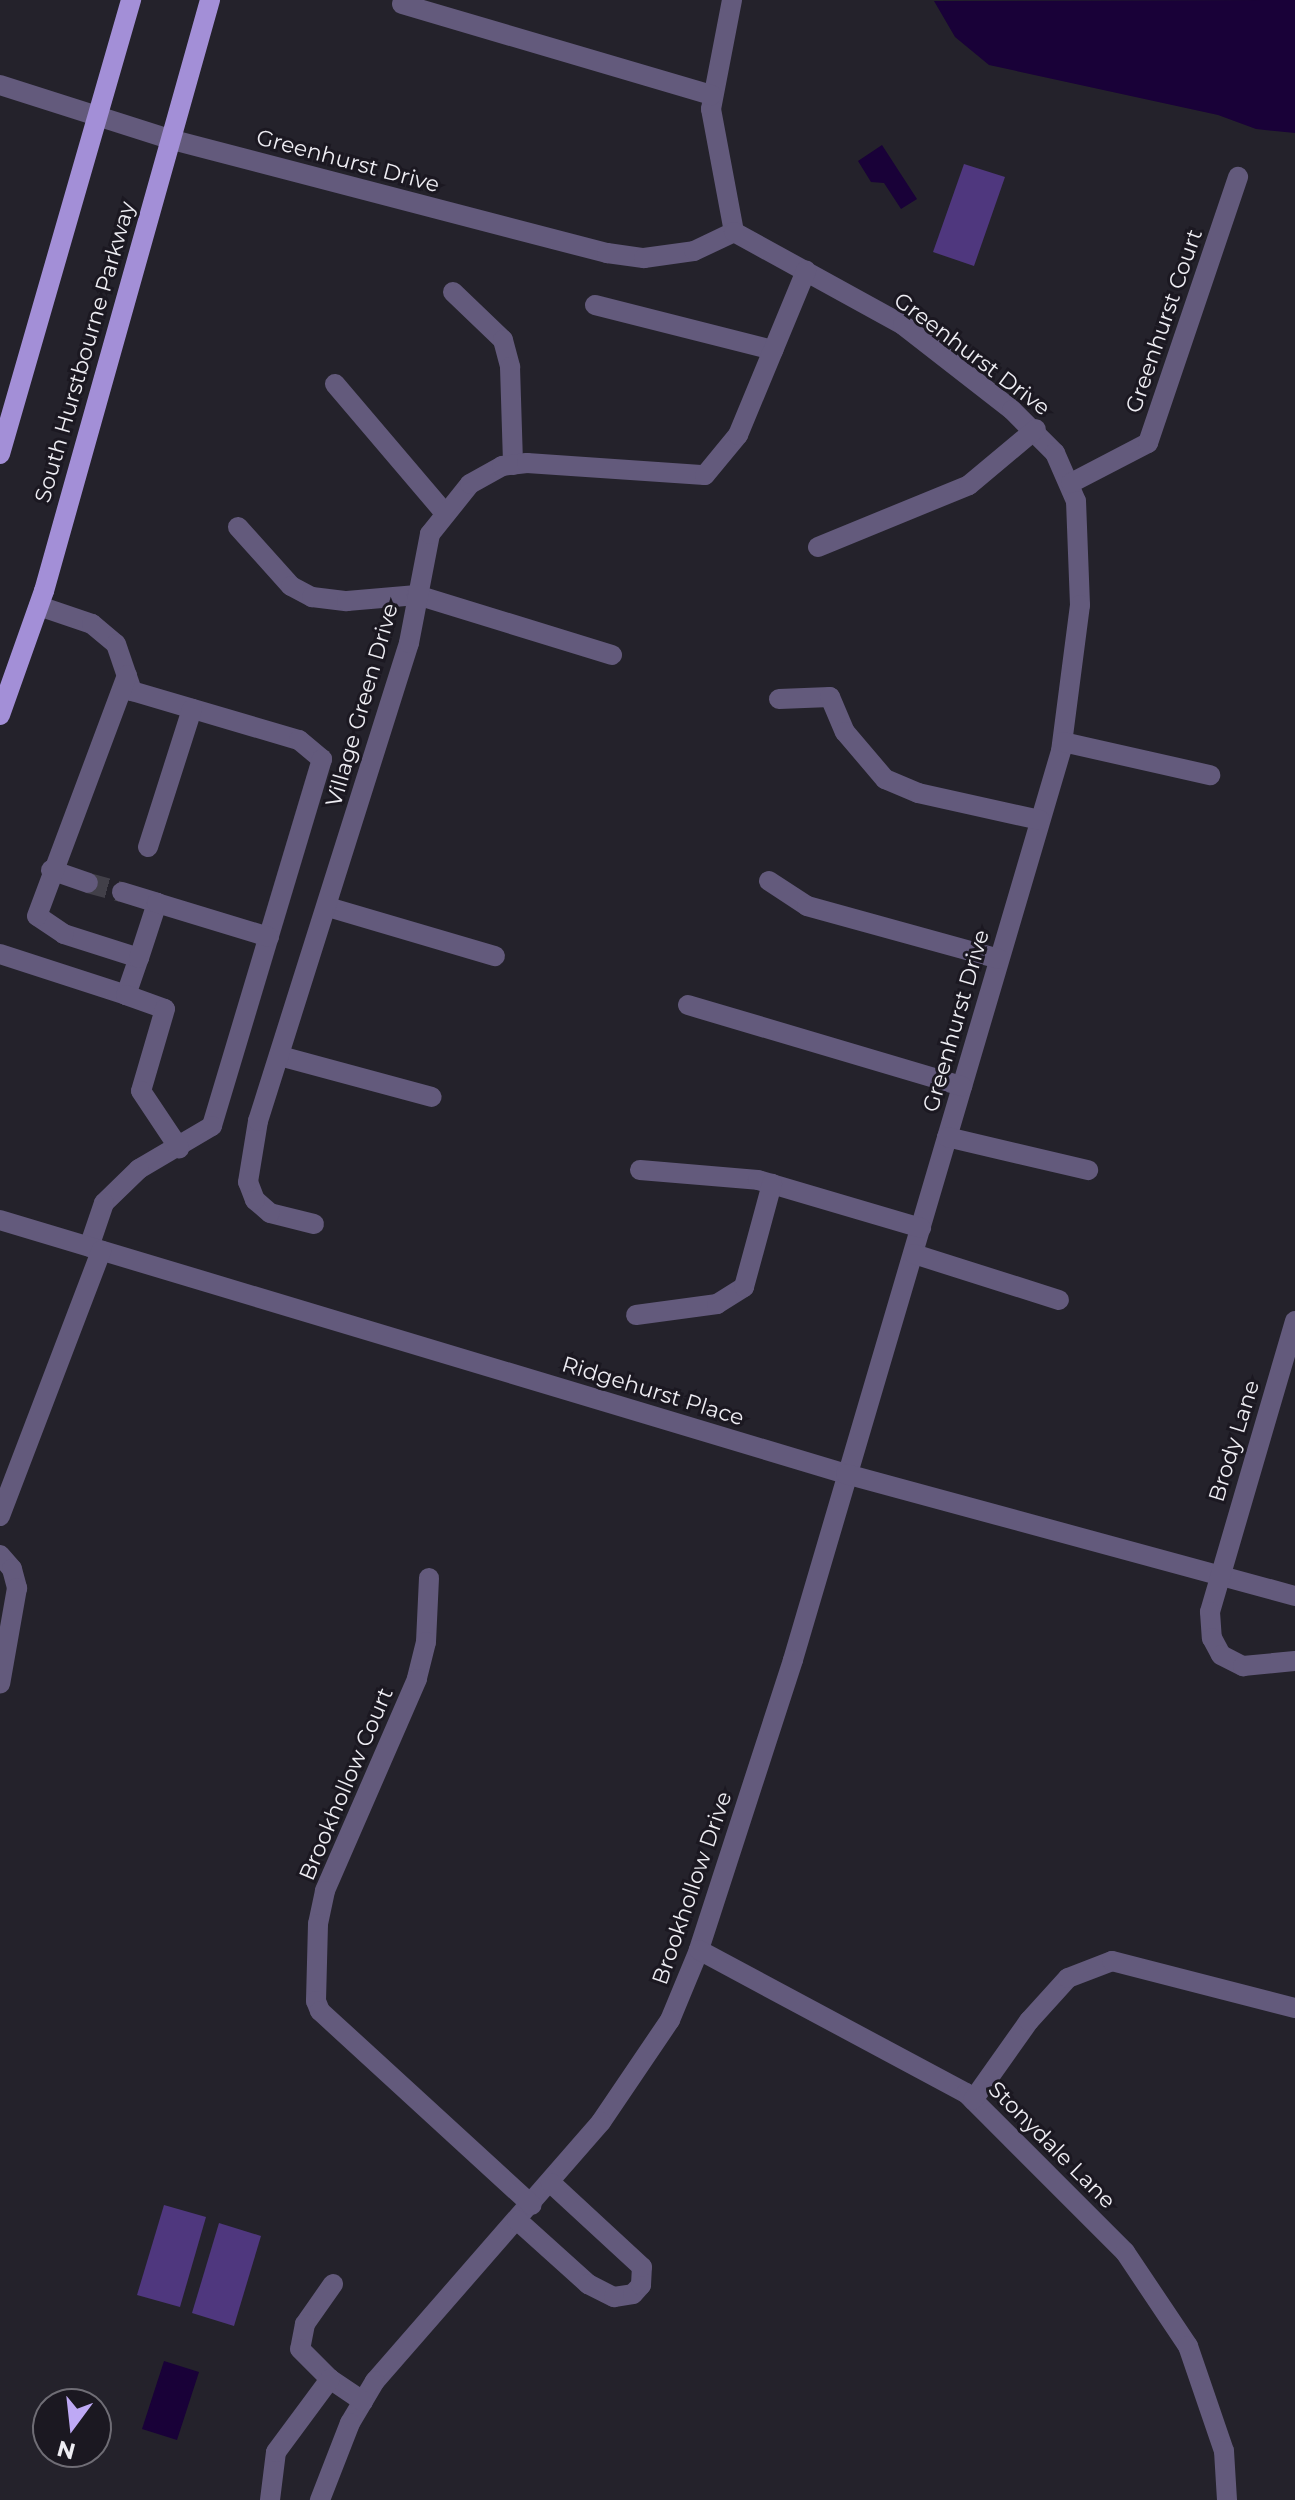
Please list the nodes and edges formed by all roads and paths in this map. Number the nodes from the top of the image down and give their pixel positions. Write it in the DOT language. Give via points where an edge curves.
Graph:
graph roads {
  1 [pos="131,0"];
  2 [pos="210,0"];
  3 [pos="732,0"];
  4 [pos="402,4"];
  5 [pos="0,85"];
  6 [pos="712,95"];
  7 [pos="97,117"];
  8 [pos="169,139"];
  9 [pos="1238,177"];
  10 [pos="734,232"];
  11 [pos="806,271"];
  12 [pos="453,292"];
  13 [pos="595,305"];
  14 [pos="773,350"];
  15 [pos="335,384"];
  16 [pos="1036,429"];
  17 [pos="0,454"];
  18 [pos="513,465"];
  19 [pos="1071,483"];
  20 [pos="444,512"];
  21 [pos="238,527"];
  22 [pos="818,547"];
  23 [pos="417,595"];
  24 [pos="39,606"];
  25 [pos="612,655"];
  26 [pos="127,675"];
  27 [pos="779,699"];
  28 [pos="192,709"];
  29 [pos="0,715"];
  30 [pos="1063,742"];
  31 [pos="1210,775"];
  32 [pos="1040,820"];
  33 [pos="148,847"];
  34 [pos="51,870"];
  35 [pos="769,881"];
  36 [pos="88,883"];
  37 [pos="122,892"];
  38 [pos="157,903"];
  39 [pos="328,907"];
  40 [pos="269,937"];
  41 [pos="0,954"];
  42 [pos="495,956"];
  43 [pos="139,958"];
  44 [pos="999,959"];
  45 [pos="126,995"];
  46 [pos="688,1005"];
  47 [pos="280,1056"];
  48 [pos="962,1086"];
  49 [pos="432,1097"];
  50 [pos="947,1137"];
  51 [pos="179,1148"];
  52 [pos="640,1170"];
  53 [pos="1088,1170"];
  54 [pos="772,1184"];
  55 [pos="0,1220"];
  56 [pos="314,1224"];
  57 [pos="921,1228"];
  58 [pos="95,1249"];
  59 [pos="914,1254"];
  60 [pos="1059,1300"];
  61 [pos="636,1315"];
  62 [pos="1295,1321"];
  63 [pos="846,1474"];
  64 [pos="0,1516"];
  65 [pos="0,1555"];
  66 [pos="1219,1574"];
  67 [pos="429,1578"];
  68 [pos="1295,1596"];
  69 [pos="1295,1661"];
  70 [pos="0,1684"];
  71 [pos="699,1950"];
  72 [pos="1295,2008"];
  73 [pos="973,2100"];
  74 [pos="551,2183"];
  75 [pos="524,2213"];
  76 [pos="333,2284"];
  77 [pos="330,2379"];
  78 [pos="363,2401"];
  79 [pos="270,2500"];
  80 [pos="320,2500"];
  81 [pos="1227,2500"];
  1 -- 7 [label="main road"];
  2 -- 8 [label="main road, South Hurstbourne Parkway"];
  3 -- 6 [label="street"];
  4 -- 6 [label="street"];
  5 -- 7 [label="street, Greenhurst Drive"];
  6 -- 10 [label="street"];
  7 -- 8 [label="street, Greenhurst Drive"];
  7 -- 17 [label="main road"];
  8 -- 10 [label="street, Greenhurst Drive" via="607,253 644,258 694,251"];
  8 -- 24 [label="main road, South Hurstbourne Parkway"];
  9 -- 19 [label="street, Greenhurst Court" via="1148,443"];
  10 -- 11 [label="street, Greenhurst Drive"];
  11 -- 14 [label="street, Village Green Drive"];
  11 -- 16 [label="street, Greenhurst Drive" via="903,325"];
  12 -- 18 [label="street" via="503,340 510,367"];
  13 -- 14 [label="street"];
  14 -- 18 [label="street, Village Green Drive" via="738,435 705,475"];
  15 -- 20 [label="street"];
  16 -- 19 [label="street, Greenhurst Drive"];
  16 -- 22 [label="street" via="969,485"];
  18 -- 20 [label="street, Village Green Drive" via="470,484"];
  19 -- 30 [label="street, Greenhurst Drive" via="1080,534 1080,605"];
  20 -- 23 [label="street, Village Green Drive" via="430,534"];
  21 -- 23 [label="street" via="291,586 312,597 347,601"];
  23 -- 25 [label="street"];
  23 -- 39 [label="street, Village Green Drive" via="409,643"];
  24 -- 26 [label="street" via="92,624 116,644"];
  24 -- 29 [label="main road, South Hurstbourne Parkway"];
  26 -- 28 [label="street" via="132,691"];
  26 -- 34 [label="street"];
  27 -- 32 [label="street" via="830,697 845,732 885,779 918,793"];
  28 -- 33 [label="street"];
  28 -- 40 [label="street" via="299,740 322,759"];
  30 -- 31 [label="street"];
  30 -- 32 [label="street, Greenhurst Drive"];
  32 -- 44 [label="street, Greenhurst Drive"];
  34 -- 36 [label="street"];
  34 -- 43 [label="street" via="37,916 64,934"];
  35 -- 44 [label="street" via="807,906"];
  37 -- 38 [label="street"];
  38 -- 40 [label="street"];
  38 -- 43 [label="street"];
  39 -- 42 [label="street"];
  39 -- 47 [label="street, Village Green Drive"];
  40 -- 51 [label="street" via="212,1126"];
  41 -- 45 [label="street"];
  43 -- 45 [label="street"];
  44 -- 48 [label="street, Greenhurst Drive"];
  45 -- 51 [label="street" via="165,1009 141,1091"];
  46 -- 48 [label="street"];
  47 -- 49 [label="street"];
  47 -- 56 [label="street, Village Green Drive" via="258,1121 248,1182 255,1200 270,1213"];
  48 -- 50 [label="street, Greenhurst Drive"];
  50 -- 53 [label="street"];
  50 -- 57 [label="street, Greenhurst Drive"];
  51 -- 58 [label="street" via="139,1169 104,1203"];
  52 -- 54 [label="street"];
  54 -- 57 [label="street"];
  54 -- 61 [label="street" via="744,1287 717,1304"];
  55 -- 58 [label="street, Ridgehurst Place"];
  57 -- 59 [label="street, Greenhurst Drive"];
  58 -- 63 [label="street, Ridgehurst Place"];
  58 -- 64 [label="street"];
  59 -- 60 [label="street"];
  59 -- 63 [label="street, Greenhurst Drive"];
  62 -- 66 [label="street, Brody Lane"];
  63 -- 66 [label="street, Ridgehurst Place"];
  63 -- 71 [label="street, Brookhollow Drive" via="793,1660"];
  65 -- 70 [label="street" via="12,1569 17,1588"];
  66 -- 68 [label="street, Ridgehurst Place"];
  66 -- 69 [label="street, Brody Lane" via="1210,1612 1212,1638 1221,1655 1243,1666"];
  67 -- 75 [label="street, Brookhollow Court" via="426,1642 417,1679 325,1891 318,1924 316,2001 320,2011"];
  71 -- 73 [label="street, Stonydale Lane"];
  71 -- 74 [label="street, Brookhollow Drive" via="670,2020 638,2072"];
  72 -- 73 [label="street" via="1112,1961 1068,1978 1029,2021"];
  73 -- 81 [label="street, Stonydale Lane" via="1125,2252 1188,2346 1224,2451"];
  74 -- 75 [label="street, Brookhollow Drive"];
  74 -- 75 [label="street" via="642,2267 641,2285 627,2297 588,2284"];
  75 -- 78 [label="street, Brookhollow Drive" via="404,2344"];
  76 -- 77 [label="street" via="305,2324 300,2349"];
  77 -- 78 [label="street"];
  77 -- 79 [label="street" via="276,2452"];
  78 -- 80 [label="street, Brookhollow Drive"];
}
